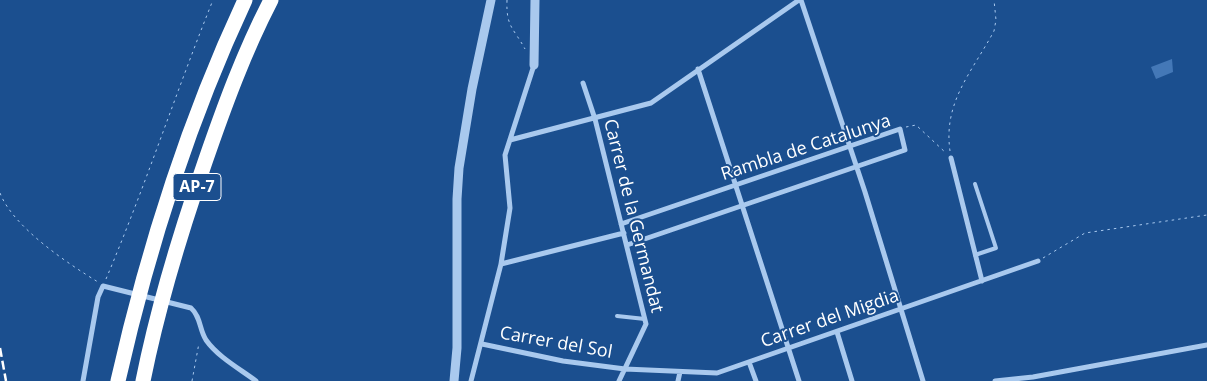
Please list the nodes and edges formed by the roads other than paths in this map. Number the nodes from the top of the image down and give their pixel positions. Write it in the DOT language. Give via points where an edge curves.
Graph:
graph roads {
  1 [pos="245,0"];
  2 [pos="271,0"];
  3 [pos="491,0"];
  4 [pos="535,0"];
  5 [pos="800,0"];
  6 [pos="534,65"];
  7 [pos="698,69"];
  8 [pos="583,83"];
  9 [pos="595,119"];
  10 [pos="510,140"];
  11 [pos="850,146"];
  12 [pos="950,158"];
  13 [pos="857,166"];
  14 [pos="976,184"];
  15 [pos="736,185"];
  16 [pos="742,206"];
  17 [pos="621,224"];
  18 [pos="624,233"];
  19 [pos="627,245"];
  20 [pos="975,255"];
  21 [pos="1038,261"];
  22 [pos="501,264"];
  23 [pos="982,281"];
  24 [pos="901,309"];
  25 [pos="617,316"];
  26 [pos="645,319"];
  27 [pos="837,332"];
  28 [pos="482,344"];
  29 [pos="1207,345"];
  30 [pos="789,348"];
  31 [pos="750,362"];
  32 [pos="625,370"];
  33 [pos="680,372"];
  34 [pos="83,381"];
  35 [pos="118,381"];
  36 [pos="143,381"];
  37 [pos="256,381"];
  38 [pos="454,381"];
  39 [pos="471,381"];
  40 [pos="619,381"];
  41 [pos="678,381"];
  42 [pos="756,381"];
  43 [pos="799,381"];
  44 [pos="852,381"];
  45 [pos="923,381"];
  46 [pos="995,381"];
  1 -- 35 [label="highway, AP-7" via="198,108 153,238"];
  2 -- 36 [label="highway, AP-7" via="229,93 179,237"];
  3 -- 38 [label="street" via="459,168"];
  4 -- 6 [label="street"];
  5 -- 7 [label="street"];
  5 -- 11 [label="street"];
  6 -- 10 [label="street"];
  7 -- 9 [label="street" via="651,103"];
  7 -- 15 [label="street"];
  8 -- 9 [label="street, Carrer de la Germandat"];
  9 -- 10 [label="street"];
  9 -- 17 [label="street, Carrer de la Germandat"];
  10 -- 22 [label="street" via="505,155 510,208"];
  11 -- 13 [label="street"];
  11 -- 13 [label="street, Rambla de Catalunya" via="900,129 905,150"];
  11 -- 15 [label="street, Rambla de Catalunya"];
  12 -- 20 [label="street"];
  13 -- 16 [label="street, Rambla de Catalunya"];
  13 -- 24 [label="street"];
  14 -- 20 [label="lane" via="996,248"];
  15 -- 16 [label="street"];
  15 -- 17 [label="street, Rambla de Catalunya"];
  16 -- 19 [label="street, Rambla de Catalunya"];
  16 -- 30 [label="street"];
  17 -- 18 [label="street, Carrer de la Germandat"];
  18 -- 19 [label="street, Carrer de la Germandat"];
  18 -- 22 [label="street"];
  19 -- 26 [label="street, Carrer de la Germandat"];
  20 -- 23 [label="street"];
  21 -- 23 [label="street, Carrer del Migdia"];
  22 -- 28 [label="street"];
  23 -- 24 [label="street, Carrer del Migdia"];
  24 -- 27 [label="street, Carrer del Migdia"];
  24 -- 45 [label="street"];
  25 -- 26 [label="lane"];
  26 -- 32 [label="street, Carrer de la Germandat" via="646,324"];
  27 -- 30 [label="street, Carrer del Migdia"];
  27 -- 44 [label="street"];
  28 -- 32 [label="street, Carrer del Sol"];
  28 -- 39 [label="street"];
  29 -- 46 [label="street"];
  30 -- 31 [label="street, Carrer del Migdia"];
  30 -- 43 [label="street"];
  31 -- 33 [label="street, Carrer del Migdia" via="717,373"];
  31 -- 42 [label="street"];
  32 -- 33 [label="street, Carrer del Migdia"];
  32 -- 40 [label="street, Carrer de la Germandat"];
  33 -- 41 [label="street"];
  34 -- 37 [label="street" via="98,297 103,286 191,308 212,347"];
}
